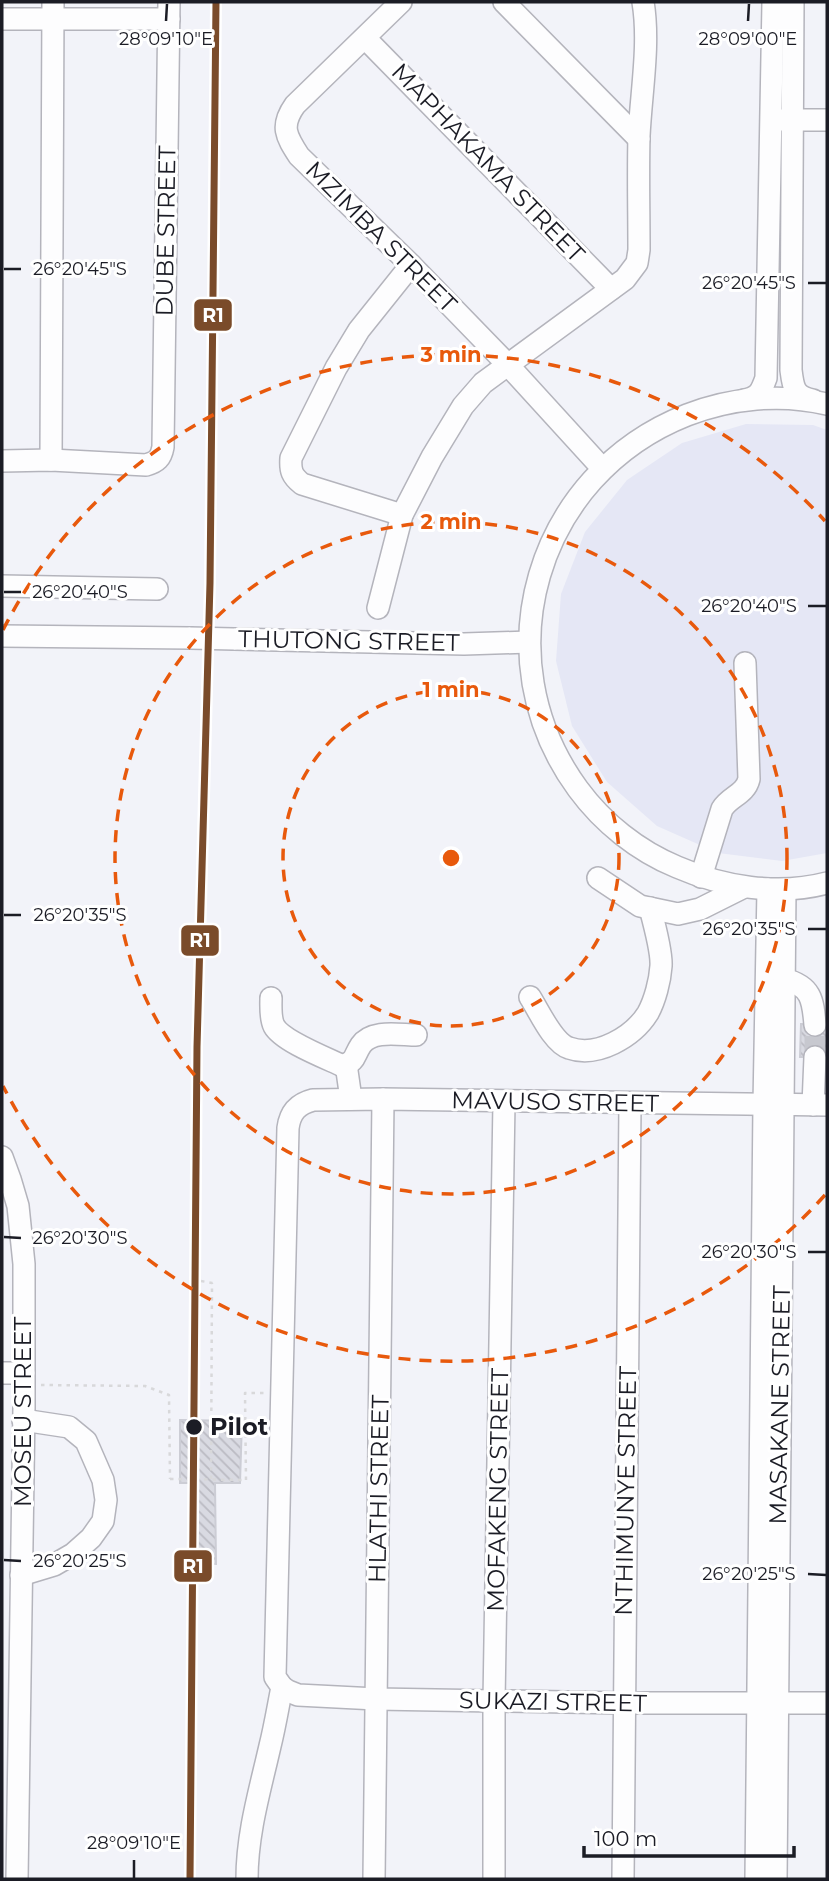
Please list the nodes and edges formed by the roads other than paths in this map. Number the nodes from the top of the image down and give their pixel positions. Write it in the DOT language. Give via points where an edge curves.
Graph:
graph roads {
  1 [pos="401,2"];
  2 [pos="504,2"];
  3 [pos="643,2"];
  4 [pos="773,2"];
  5 [pos="793,2"];
  6 [pos="53,10"];
  7 [pos="169,10"];
  8 [pos="2,19"];
  9 [pos="365,38"];
  10 [pos="781,120"];
  11 [pos="827,120"];
  12 [pos="639,139"];
  13 [pos="411,265"];
  14 [pos="611,289"];
  15 [pos="508,365"];
  16 [pos="744,400"];
  17 [pos="821,402"];
  18 [pos="51,460"];
  19 [pos="2,461"];
  20 [pos="602,468"];
  21 [pos="402,515"];
  22 [pos="2,586"];
  23 [pos="156,589"];
  24 [pos="378,608"];
  25 [pos="2,636"];
  26 [pos="529,642"];
  27 [pos="745,663"];
  28 [pos="701,877"];
  29 [pos="598,878"];
  30 [pos="827,883"];
  31 [pos="744,887"];
  32 [pos="777,889"];
  33 [pos="650,908"];
  34 [pos="784,979"];
  35 [pos="271,998"];
  36 [pos="530,998"];
  37 [pos="815,1025"];
  38 [pos="416,1035"];
  39 [pos="815,1057"];
  40 [pos="343,1066"];
  41 [pos="351,1099"];
  42 [pos="383,1099"];
  43 [pos="504,1102"];
  44 [pos="630,1103"];
  45 [pos="773,1105"];
  46 [pos="820,1105"];
  47 [pos="2,1157"];
  48 [pos="2,1373"];
  49 [pos="23,1379"];
  50 [pos="23,1420"];
  51 [pos="21,1575"];
  52 [pos="282,1687"];
  53 [pos="376,1699"];
  54 [pos="494,1701"];
  55 [pos="625,1703"];
  56 [pos="827,1703"];
  57 [pos="757,1704"];
  58 [pos="778,1705"];
  59 [pos="17,1879"];
  60 [pos="247,1879"];
  61 [pos="374,1879"];
  62 [pos="494,1879"];
  63 [pos="623,1879"];
  64 [pos="756,1879"];
  65 [pos="776,1879"];
  1 -- 9 [label="street, MZIMBA STREET"];
  2 -- 12 [label="street"];
  3 -- 12 [label="street"];
  4 -- 10 [label="street"];
  5 -- 10 [label="street"];
  6 -- 7 [label="street"];
  6 -- 8 [label="street"];
  6 -- 18 [label="street"];
  7 -- 18 [label="street, DUBE STREET" via="163,447 159,459 146,465"];
  9 -- 13 [label="street, MZIMBA STREET" via="295,105 285,127 299,156"];
  9 -- 14 [label="street, MAPHAKAMA STREET"];
  10 -- 11 [label="street"];
  10 -- 16 [label="street" via="766,378 754,398"];
  10 -- 17 [label="street" via="791,370 795,391"];
  12 -- 14 [label="street" via="637,263"];
  13 -- 15 [label="street, MZIMBA STREET"];
  13 -- 21 [label="street" via="359,330 336,368 290,467 302,484"];
  14 -- 15 [label="street"];
  15 -- 20 [label="street, MZIMBA STREET"];
  15 -- 21 [label="street" via="483,383 463,406"];
  16 -- 17 [label="street"];
  16 -- 20 [label="street" via="667,423"];
  18 -- 19 [label="street"];
  20 -- 26 [label="street" via="556,530 541,566"];
  21 -- 24 [label="street"];
  22 -- 23 [label="street"];
  25 -- 26 [label="street, THUTONG STREET, bridge"];
  26 -- 28 [label="street" via="533,687 545,729 564,769 590,805 623,836 660,860"];
  27 -- 28 [label="street" via="749,779 743,792 722,809"];
  28 -- 31 [label="street"];
  29 -- 33 [label="street"];
  30 -- 32 [label="street"];
  31 -- 32 [label="street"];
  31 -- 33 [label="street" via="700,909 678,914"];
  32 -- 34 [label="street, MASAKANE STREET"];
  32 -- 45 [label="street, MASAKANE STREET"];
  33 -- 36 [label="street" via="662,964 647,1014 626,1036 606,1047 567,1048 553,1035"];
  34 -- 37 [label="street" via="795,982 811,997"];
  34 -- 45 [label="street, MASAKANE STREET"];
  35 -- 40 [label="street" via="272,1022 284,1038"];
  38 -- 40 [label="street" via="369,1038 353,1062"];
  39 -- 46 [label="street"];
  40 -- 41 [label="street"];
  41 -- 42 [label="street, MAVUSO STREET"];
  41 -- 52 [label="street, MAVUSO STREET" via="304,1102 289,1118 275,1676"];
  42 -- 43 [label="street, MAVUSO STREET"];
  42 -- 53 [label="street, HLATHI STREET"];
  43 -- 44 [label="street, MAVUSO STREET"];
  43 -- 54 [label="street, MOFAKENG STREET"];
  44 -- 45 [label="street, MAVUSO STREET"];
  44 -- 55 [label="street, NTHIMUNYE STREET"];
  45 -- 46 [label="street, MAVUSO STREET"];
  45 -- 57 [label="street, MASAKANE STREET"];
  45 -- 58 [label="street, MASAKANE STREET"];
  47 -- 49 [label="street, MOSEU STREET" via="22,1232"];
  48 -- 49 [label="street"];
  49 -- 50 [label="street, MOSEU STREET"];
  50 -- 51 [label="street, MOSEU STREET"];
  50 -- 51 [label="street" via="69,1427 86,1441 107,1500 103,1521 91,1538 54,1565"];
  51 -- 59 [label="street, MOSEU STREET"];
  52 -- 53 [label="street, SUKAZI STREET" via="298,1695"];
  52 -- 60 [label="street" via="252,1824"];
  53 -- 54 [label="street, SUKAZI STREET"];
  53 -- 61 [label="street, HLATHI STREET"];
  54 -- 55 [label="street, SUKAZI STREET"];
  54 -- 62 [label="street, MOFAKENG STREET"];
  55 -- 57 [label="street, SUKAZI STREET"];
  55 -- 63 [label="street, NTHIMUNYE STREET"];
  56 -- 58 [label="street, SUKAZI STREET"];
  57 -- 58 [label="street, SUKAZI STREET"];
  57 -- 64 [label="street, MASAKANE STREET"];
  58 -- 65 [label="street, MASAKANE STREET"];
}
